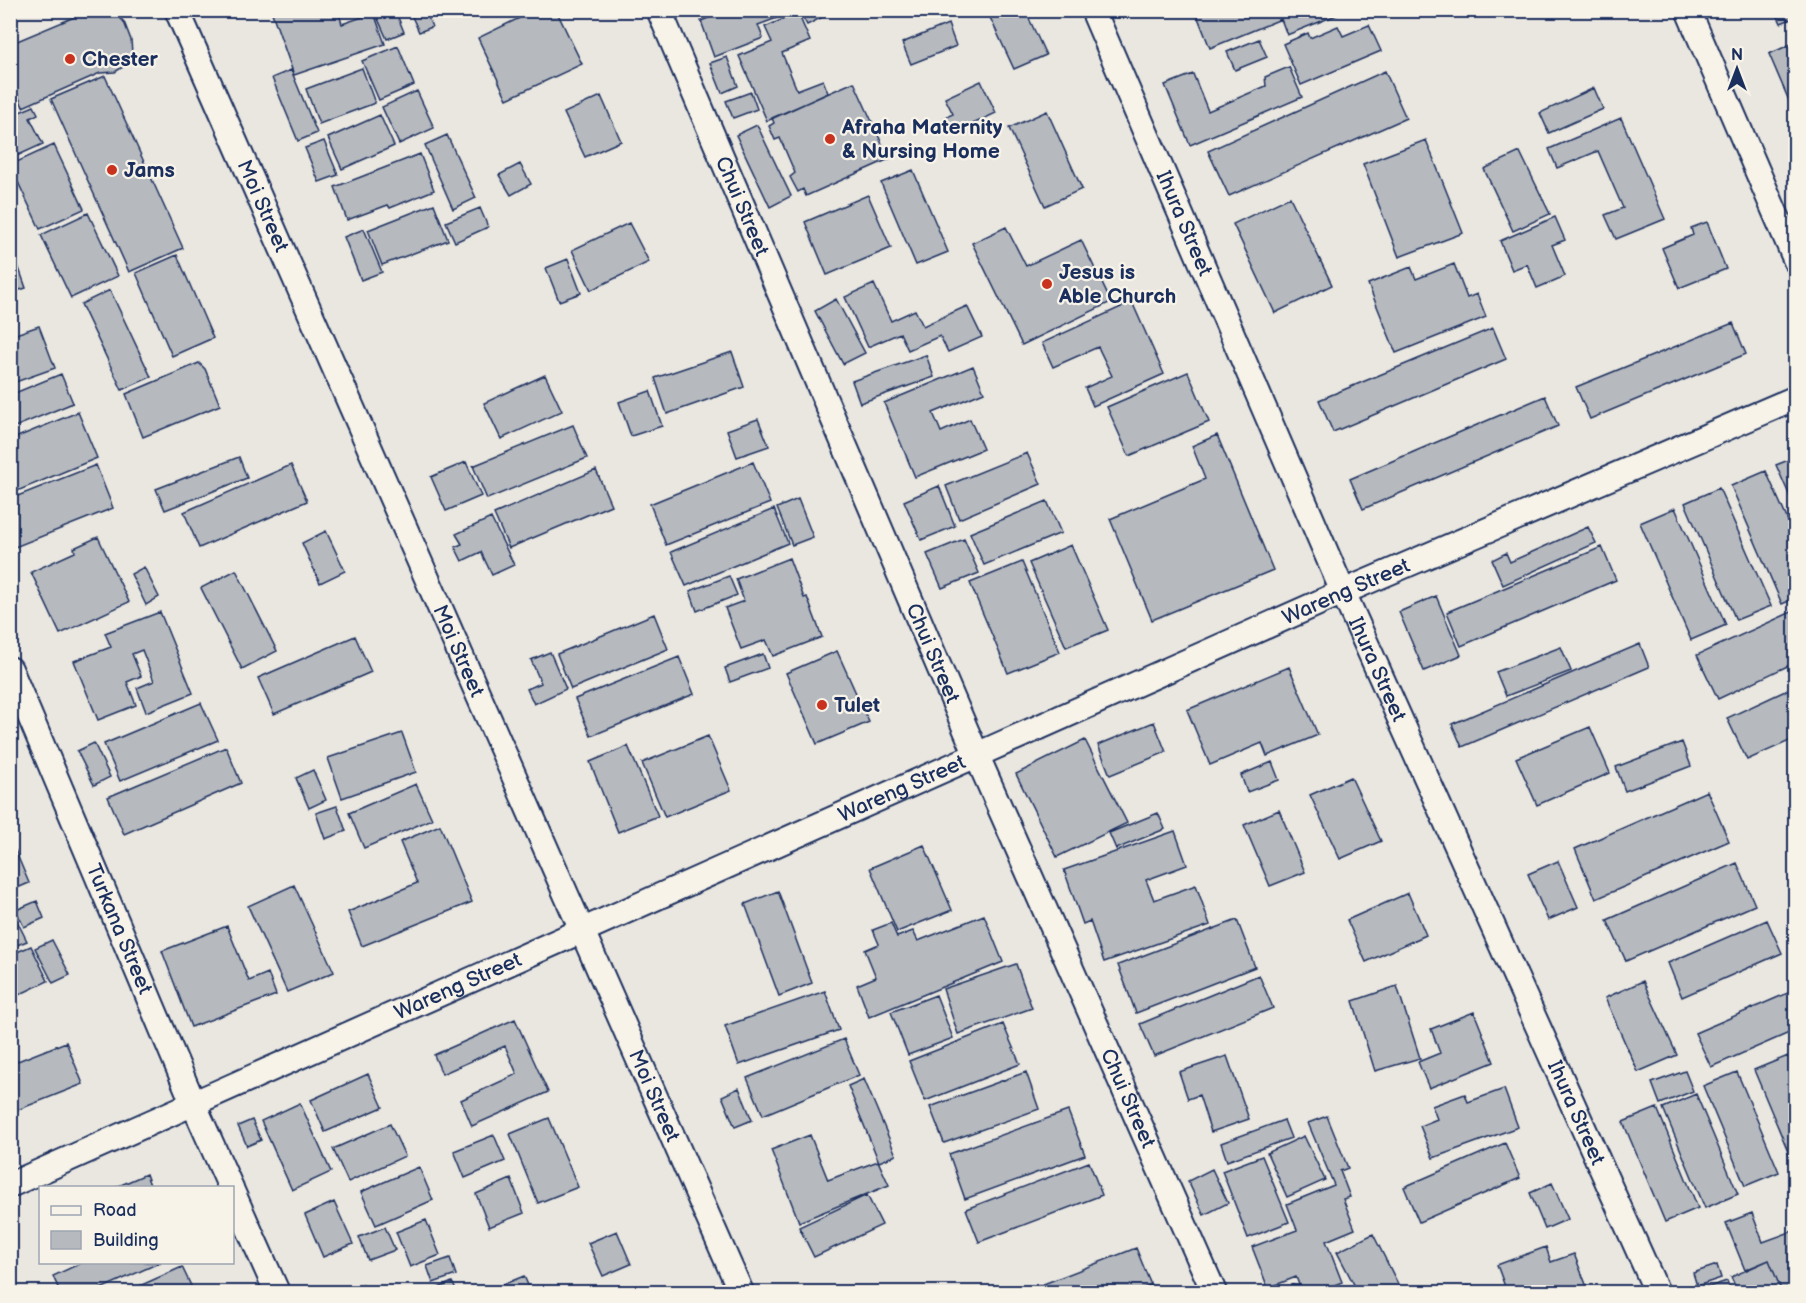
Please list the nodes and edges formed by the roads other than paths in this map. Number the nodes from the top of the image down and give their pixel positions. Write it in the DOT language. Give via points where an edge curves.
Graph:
graph roads {
  1 [pos="177,10"];
  2 [pos="659,10"];
  3 [pos="1093,10"];
  4 [pos="1688,10"];
  5 [pos="1796,261"];
  6 [pos="1796,398"];
  7 [pos="1343,592"];
  8 [pos="10,669"];
  9 [pos="976,756"];
  10 [pos="580,931"];
  11 [pos="194,1105"];
  12 [pos="10,1185"];
  13 [pos="230,1186"];
  14 [pos="234,1195"];
  15 [pos="277,1293"];
  16 [pos="741,1293"];
  17 [pos="1214,1293"];
  18 [pos="1657,1293"];
  1 -- 10 [label="street, Moi Street"];
  2 -- 9 [label="street, Chui Street"];
  3 -- 7 [label="street, Ihura Street"];
  4 -- 5 [label="street"];
  6 -- 7 [label="street, Wareng Street"];
  7 -- 9 [label="street, Wareng Street"];
  7 -- 18 [label="street, Ihura Street"];
  8 -- 11 [label="street, Turkana Street"];
  9 -- 10 [label="street, Wareng Street"];
  9 -- 17 [label="street, Chui Street"];
  10 -- 11 [label="street, Wareng Street"];
  10 -- 16 [label="street, Moi Street" via="639,1056"];
  11 -- 12 [label="street, Wareng Street"];
  11 -- 13 [label="street, Turkana Street"];
  14 -- 15 [label="street, Turkana Street"];
}
